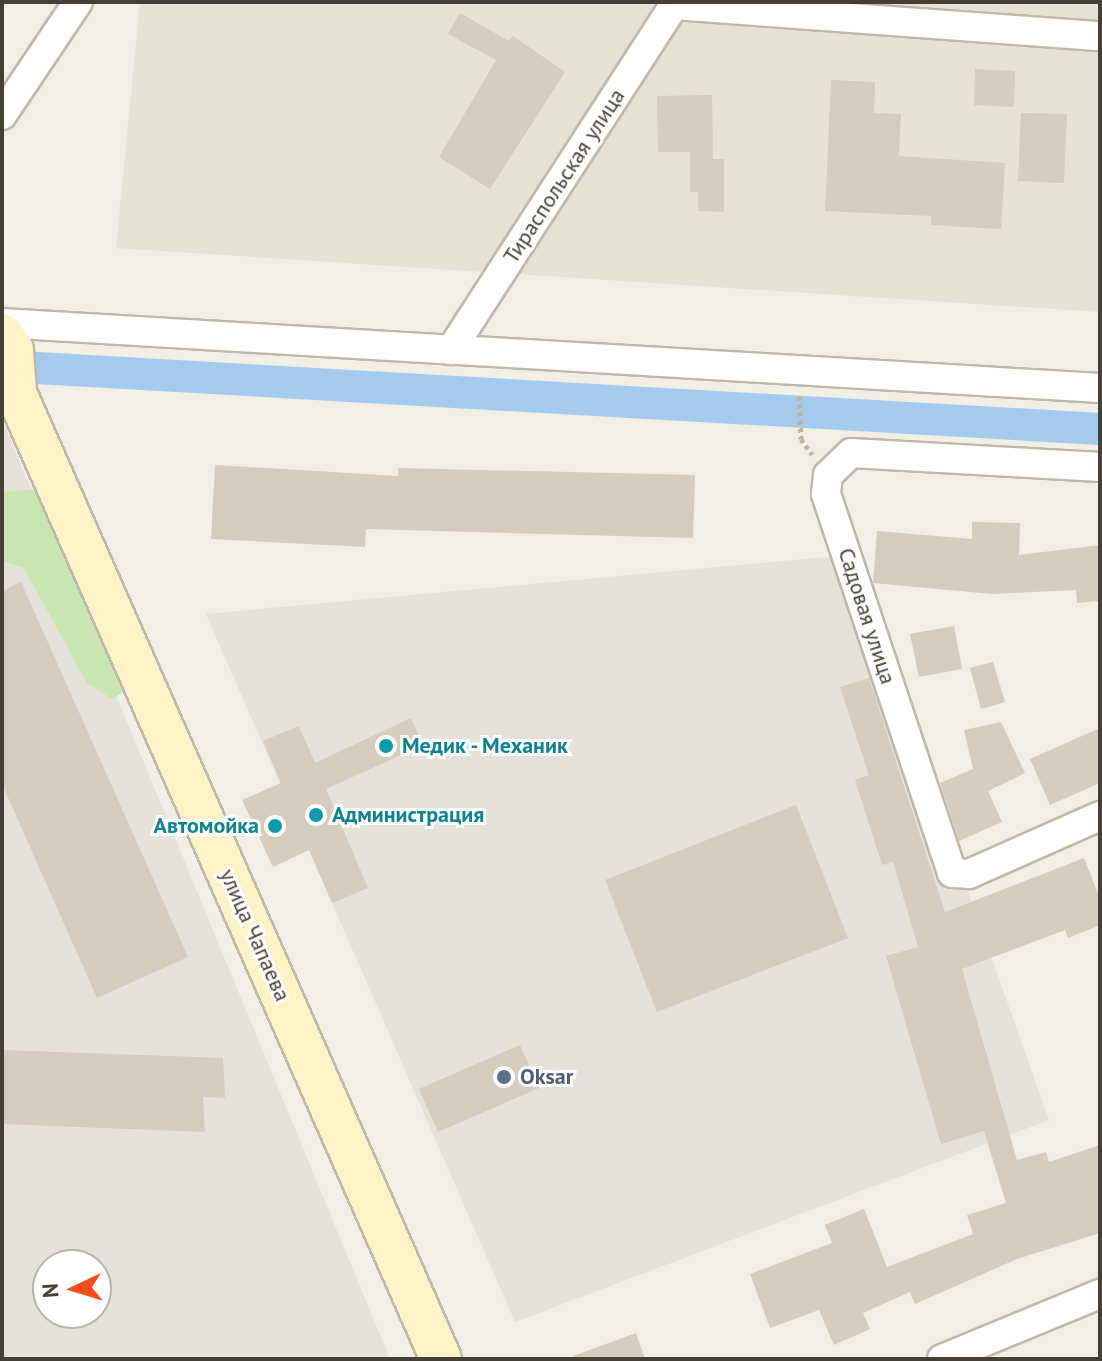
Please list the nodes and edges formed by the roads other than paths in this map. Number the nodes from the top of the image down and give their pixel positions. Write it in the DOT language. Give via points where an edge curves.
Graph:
graph roads {
  1 [pos="78,2"];
  2 [pos="675,4"];
  3 [pos="1100,36"];
  4 [pos="2,115"];
  5 [pos="6,336"];
  6 [pos="451,350"];
  7 [pos="1100,388"];
  8 [pos="1100,467"];
  9 [pos="1100,816"];
  10 [pos="1100,1294"];
  11 [pos="441,1359"];
  12 [pos="942,1359"];
  1 -- 4 [label="street"];
  2 -- 3 [label="street"];
  2 -- 6 [label="street, Тираспольская улица"];
  5 -- 6 [label="street"];
  5 -- 11 [label="street, улица Чапаева" via="16,393"];
  6 -- 7 [label="street"];
  8 -- 9 [label="street, Садовая улица" via="851,453 828,475 826,494 952,873 969,874"];
  10 -- 12 [label="street"];
}
